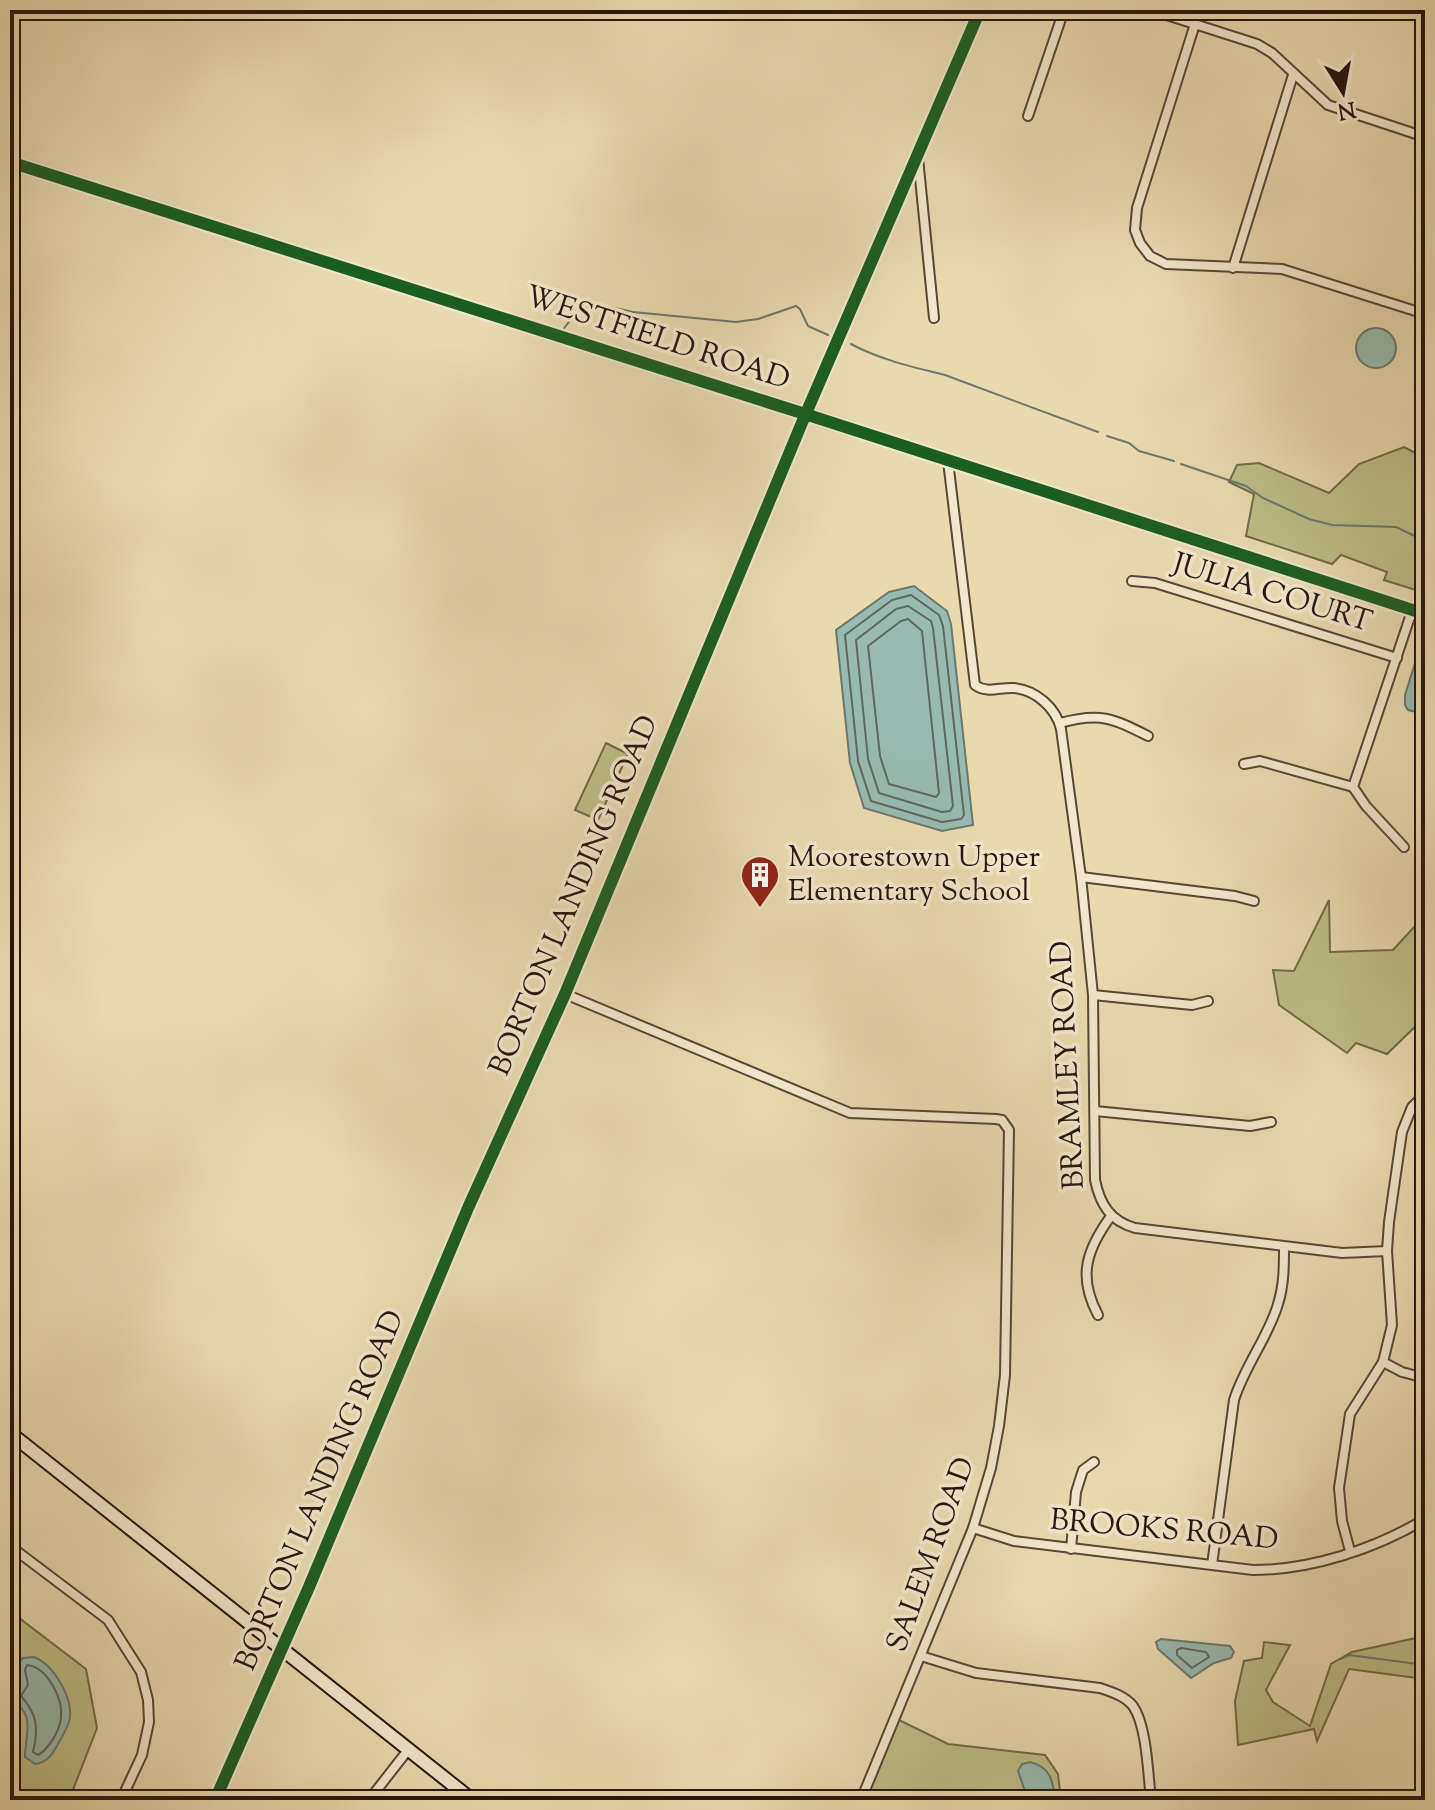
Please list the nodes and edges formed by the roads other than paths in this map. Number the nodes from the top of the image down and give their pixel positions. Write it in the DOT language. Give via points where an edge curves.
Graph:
graph roads {
  1 [pos="980,10"];
  2 [pos="1064,10"];
  3 [pos="1151,10"];
  4 [pos="1195,24"];
  5 [pos="1293,75"];
  6 [pos="1028,116"];
  7 [pos="1425,137"];
  8 [pos="917,157"];
  9 [pos="10,162"];
  10 [pos="1233,268"];
  11 [pos="1425,314"];
  12 [pos="934,318"];
  13 [pos="805,414"];
  14 [pos="948,461"];
  15 [pos="1132,581"];
  16 [pos="1419,612"];
  17 [pos="1397,658"];
  18 [pos="1060,723"];
  19 [pos="1148,736"];
  20 [pos="1244,764"];
  21 [pos="1353,787"];
  22 [pos="1404,847"];
  23 [pos="1081,877"];
  24 [pos="1254,901"];
  25 [pos="565,994"];
  26 [pos="1093,995"];
  27 [pos="1208,1001"];
  28 [pos="1425,1094"];
  29 [pos="1095,1111"];
  30 [pos="1271,1122"];
  31 [pos="1111,1216"];
  32 [pos="1284,1247"];
  33 [pos="1387,1251"];
  34 [pos="1098,1315"];
  35 [pos="1383,1362"];
  36 [pos="1425,1378"];
  37 [pos="10,1433"];
  38 [pos="1094,1462"];
  39 [pos="1425,1519"];
  40 [pos="973,1528"];
  41 [pos="10,1546"];
  42 [pos="1071,1549"];
  43 [pos="1350,1551"];
  44 [pos="1212,1565"];
  45 [pos="282,1649"];
  46 [pos="921,1656"];
  47 [pos="408,1750"];
  48 [pos="121,1800"];
  49 [pos="215,1800"];
  50 [pos="369,1800"];
  51 [pos="472,1800"];
  52 [pos="861,1800"];
  53 [pos="1151,1800"];
  1 -- 8 [label="street, BORTON LANDING ROAD"];
  2 -- 6 [label="street"];
  3 -- 4 [label="street"];
  4 -- 5 [label="street" via="1262,47"];
  4 -- 10 [label="street" via="1137,208 1135,230 1143,248 1159,262"];
  5 -- 7 [label="street" via="1333,108"];
  5 -- 10 [label="street"];
  8 -- 12 [label="street"];
  8 -- 13 [label="street, BORTON LANDING ROAD"];
  9 -- 13 [label="street, WESTFIELD ROAD"];
  10 -- 11 [label="street" via="1286,270"];
  13 -- 14 [label="street, WESTFIELD ROAD"];
  13 -- 25 [label="street, BORTON LANDING ROAD"];
  14 -- 16 [label="street, WESTFIELD ROAD"];
  14 -- 18 [label="street" via="974,681 979,688 1029,692"];
  15 -- 17 [label="street, JULIA COURT" via="1155,583"];
  16 -- 17 [label="street"];
  17 -- 21 [label="street"];
  18 -- 19 [label="street" via="1105,717"];
  18 -- 23 [label="street, BRAMLEY ROAD"];
  20 -- 21 [label="street" via="1260,761"];
  21 -- 22 [label="street"];
  23 -- 24 [label="street"];
  23 -- 26 [label="street, BRAMLEY ROAD"];
  25 -- 40 [label="street, SALEM ROAD" via="850,1113 996,1119 1007,1125 1003,1400"];
  25 -- 45 [label="street, BORTON LANDING ROAD" via="468,1208"];
  26 -- 27 [label="street" via="1192,1005"];
  26 -- 29 [label="street, BRAMLEY ROAD"];
  28 -- 33 [label="street" via="1412,1107 1402,1132"];
  29 -- 30 [label="street" via="1250,1126"];
  29 -- 31 [label="street, BRAMLEY ROAD" via="1095,1180 1099,1200"];
  31 -- 32 [label="street, BRAMLEY ROAD" via="1135,1228"];
  31 -- 34 [label="street" via="1088,1257 1089,1298"];
  32 -- 33 [label="street, BRAMLEY ROAD"];
  32 -- 44 [label="street" via="1278,1304 1234,1400"];
  33 -- 35 [label="street" via="1392,1325"];
  35 -- 36 [label="street"];
  35 -- 43 [label="street" via="1350,1414 1339,1488"];
  37 -- 45 [label="street"];
  38 -- 42 [label="street" via="1083,1470 1076,1492"];
  39 -- 43 [label="street, BROOKS ROAD"];
  40 -- 42 [label="street, BROOKS ROAD" via="1014,1541"];
  40 -- 46 [label="street, SALEM ROAD"];
  41 -- 48 [label="street" via="108,1620 141,1672 149,1722 142,1755"];
  42 -- 44 [label="street, BROOKS ROAD"];
  43 -- 44 [label="street, BROOKS ROAD" via="1276,1570"];
  45 -- 47 [label="street"];
  45 -- 49 [label="street, BORTON LANDING ROAD"];
  46 -- 52 [label="street, SALEM ROAD"];
  46 -- 53 [label="street" via="976,1673 1118,1694 1141,1723"];
  47 -- 50 [label="street"];
  47 -- 51 [label="street"];
}
